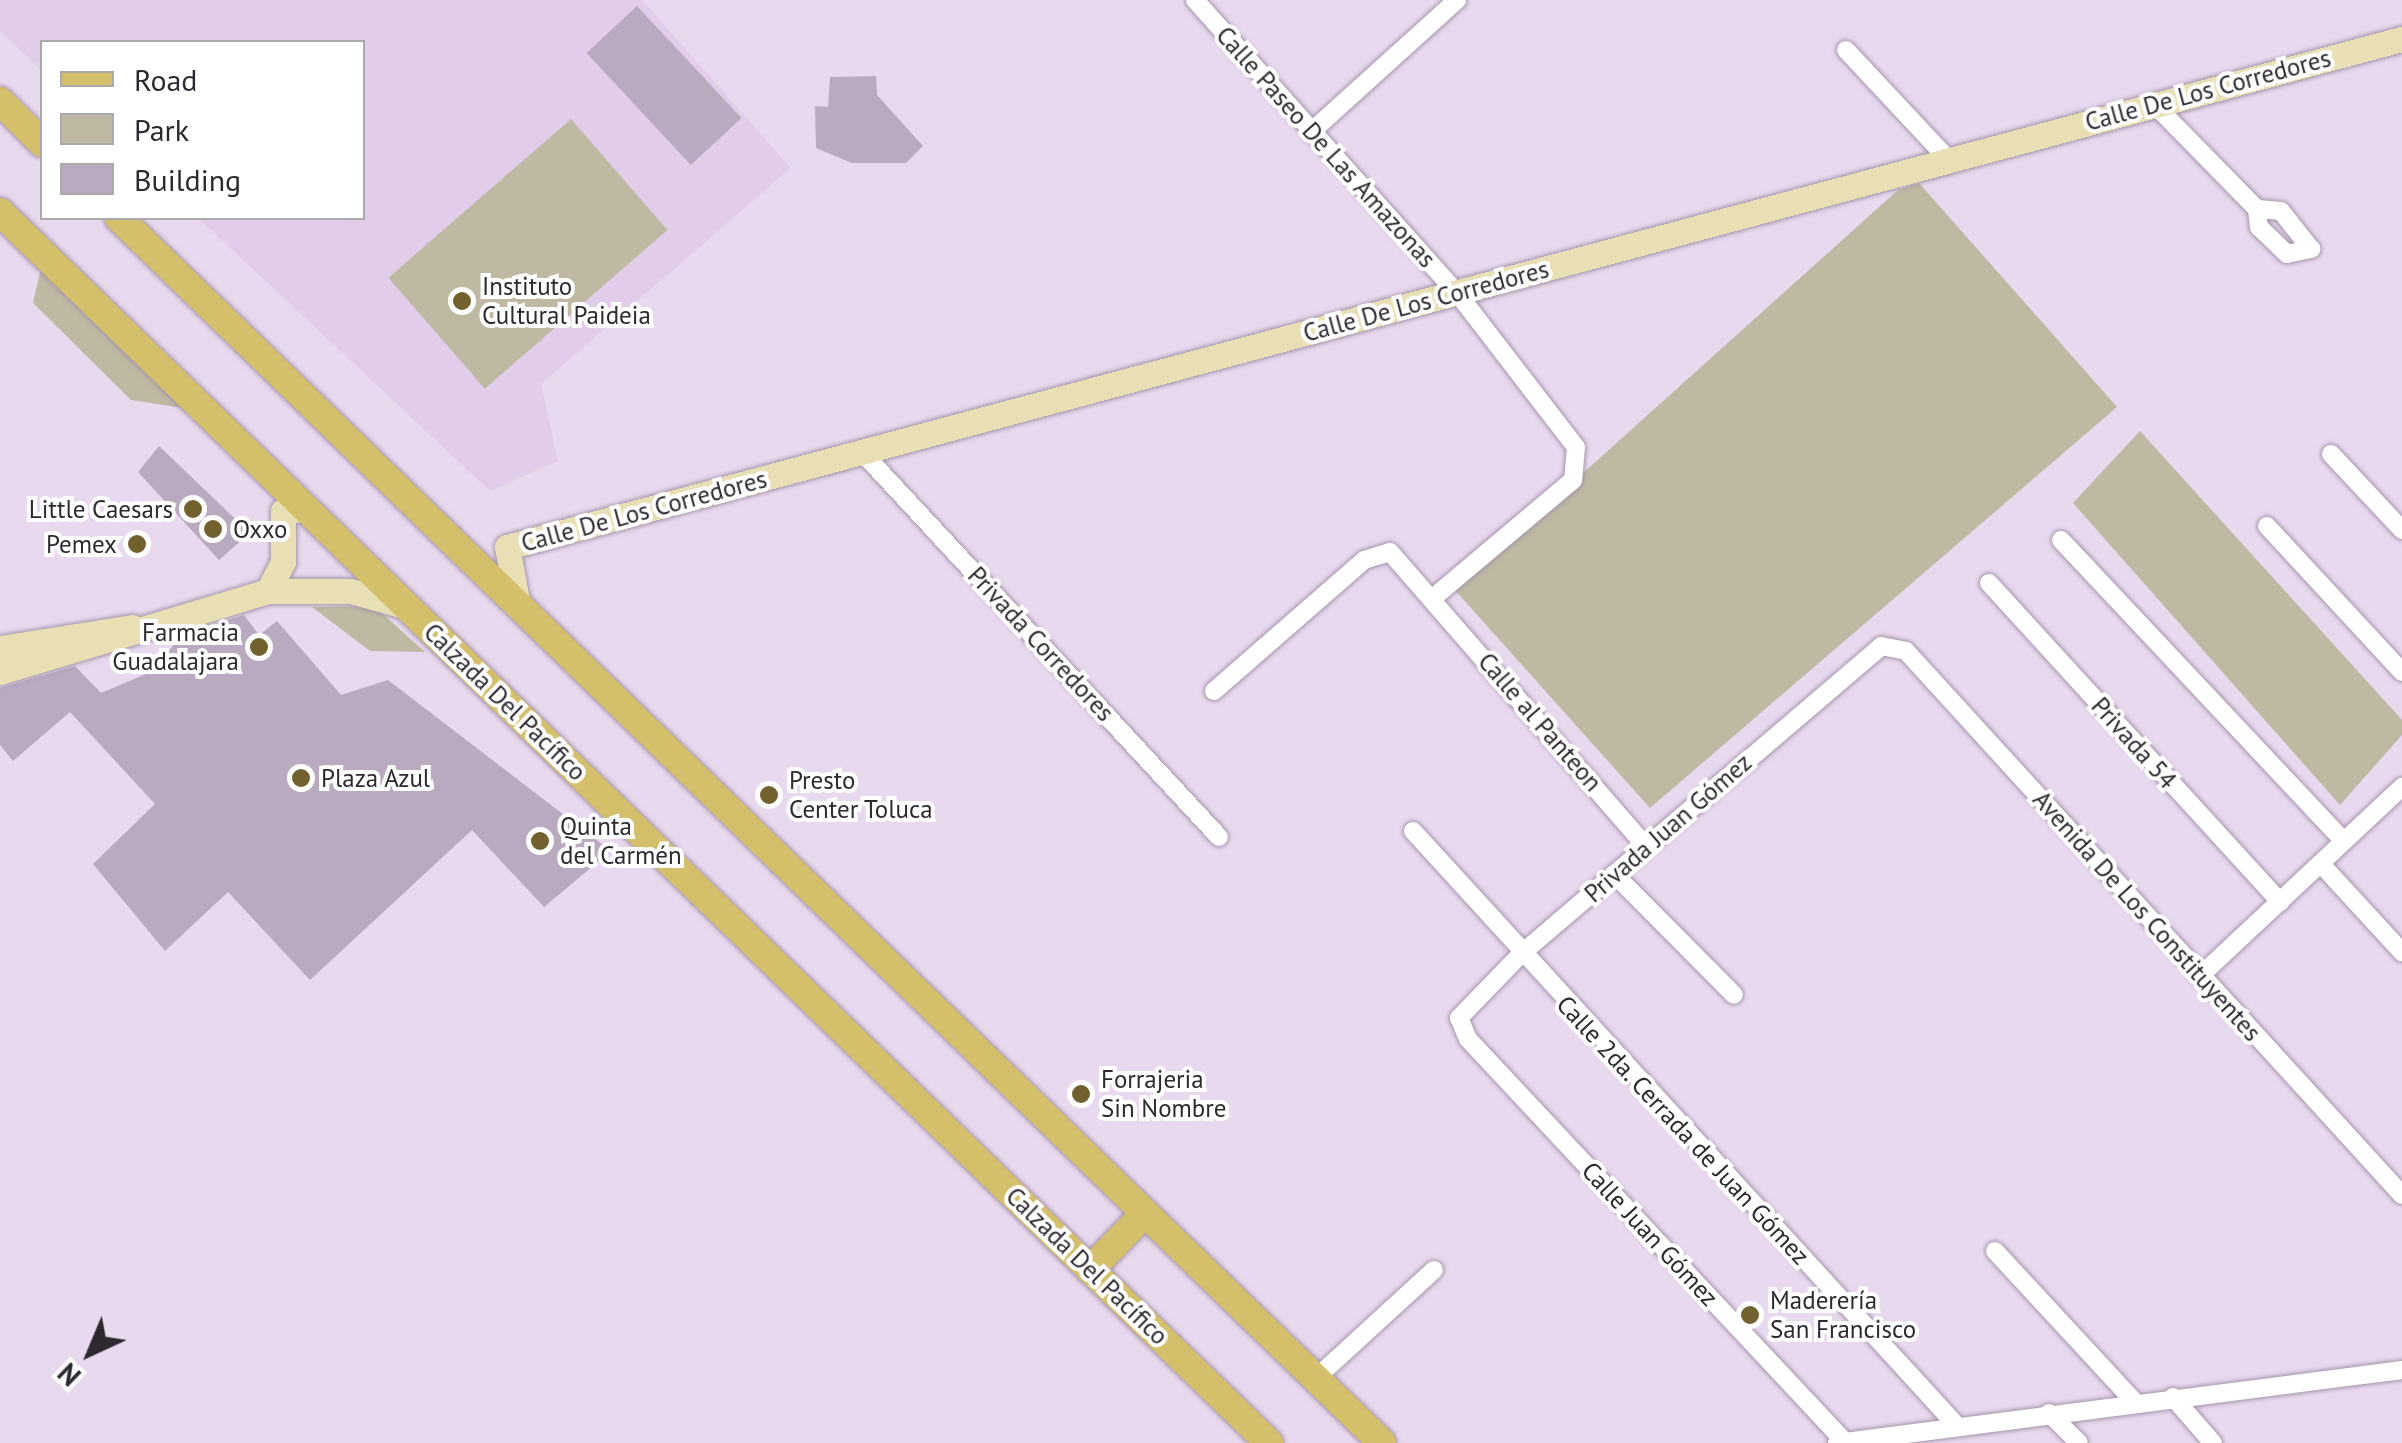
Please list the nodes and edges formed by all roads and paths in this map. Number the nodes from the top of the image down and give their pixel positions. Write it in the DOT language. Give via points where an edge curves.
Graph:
graph roads {
  1 [pos="1195,0"];
  2 [pos="1457,0"];
  3 [pos="2402,39"];
  4 [pos="1846,50"];
  5 [pos="0,101"];
  6 [pos="2154,104"];
  7 [pos="1311,132"];
  8 [pos="40,141"];
  9 [pos="1949,160"];
  10 [pos="2257,208"];
  11 [pos="0,212"];
  12 [pos="121,220"];
  13 [pos="1458,294"];
  14 [pos="862,452"];
  15 [pos="2332,454"];
  16 [pos="308,509"];
  17 [pos="2267,526"];
  18 [pos="2402,530"];
  19 [pos="2061,540"];
  20 [pos="1989,584"];
  21 [pos="268,591"];
  22 [pos="1433,598"];
  23 [pos="518,605"];
  24 [pos="404,606"];
  25 [pos="132,627"];
  26 [pos="1888,643"];
  27 [pos="0,648"];
  28 [pos="0,672"];
  29 [pos="2402,672"];
  30 [pos="1214,691"];
  31 [pos="2402,787"];
  32 [pos="1412,831"];
  33 [pos="1219,836"];
  34 [pos="2344,842"];
  35 [pos="1646,846"];
  36 [pos="2321,864"];
  37 [pos="1614,874"];
  38 [pos="2280,902"];
  39 [pos="2402,952"];
  40 [pos="1521,954"];
  41 [pos="2200,976"];
  42 [pos="1734,994"];
  43 [pos="1459,1024"];
  44 [pos="2402,1195"];
  45 [pos="1145,1214"];
  46 [pos="1995,1251"];
  47 [pos="1090,1270"];
  48 [pos="1434,1270"];
  49 [pos="2402,1370"];
  50 [pos="1316,1378"];
  51 [pos="2173,1398"];
  52 [pos="2134,1401"];
  53 [pos="2050,1413"];
  54 [pos="1956,1426"];
  55 [pos="1878,1440"];
  56 [pos="1840,1442"];
  57 [pos="1269,1443"];
  58 [pos="1382,1443"];
  59 [pos="2079,1443"];
  60 [pos="2214,1443"];
  1 -- 7 [label="street, Calle Paseo De Las Amazonas"];
  2 -- 7 [label="street"];
  3 -- 6 [label="main road, Calle De Los Corredores"];
  4 -- 9 [label="street"];
  5 -- 8 [label="main road"];
  6 -- 9 [label="main road, Calle De Los Corredores"];
  6 -- 10 [label="street"];
  7 -- 13 [label="street, Calle Paseo De Las Amazonas"];
  9 -- 13 [label="main road, Calle De Los Corredores"];
  11 -- 16 [label="main road, Calzada Del Pacífico"];
  12 -- 23 [label="main road"];
  13 -- 14 [label="main road, Calle De Los Corredores"];
  13 -- 22 [label="street" via="1568,429 1579,466"];
  14 -- 23 [label="main road, Calle De Los Corredores" via="508,547"];
  14 -- 33 [label="street, Privada Corredores"];
  15 -- 18 [label="street"];
  16 -- 21 [label="main road" via="284,511 285,548"];
  16 -- 24 [label="main road, Calzada Del Pacífico"];
  17 -- 29 [label="street"];
  19 -- 34 [label="street"];
  20 -- 38 [label="street, Privada 54"];
  21 -- 24 [label="main road" via="351,591"];
  21 -- 25 [label="main road"];
  22 -- 30 [label="street, Calle al Panteon" via="1394,555 1379,552"];
  22 -- 35 [label="street, Calle al Panteon"];
  23 -- 45 [label="main road"];
  24 -- 47 [label="main road, Calzada Del Pacífico"];
  25 -- 27 [label="main road"];
  25 -- 28 [label="main road"];
  26 -- 35 [label="street, Privada Juan Gómez"];
  26 -- 41 [label="street, Avenida De Los Constituyentes" via="1906,650"];
  31 -- 34 [label="street"];
  32 -- 40 [label="street, Calle 2da. Cerrada de Juan Gómez"];
  34 -- 36 [label="street"];
  35 -- 37 [label="street, Privada Juan Gómez"];
  36 -- 38 [label="street"];
  36 -- 39 [label="street"];
  37 -- 40 [label="street, Privada Juan Gómez"];
  37 -- 42 [label="street"];
  38 -- 41 [label="street"];
  40 -- 43 [label="street, Privada Juan Gómez" via="1463,1009"];
  40 -- 54 [label="street, Calle 2da. Cerrada de Juan Gómez"];
  41 -- 44 [label="street, Avenida De Los Constituyentes"];
  43 -- 56 [label="street, Calle Juan Gómez"];
  45 -- 47 [label="main road"];
  45 -- 50 [label="main road"];
  46 -- 52 [label="street"];
  47 -- 57 [label="main road, Calzada Del Pacífico"];
  48 -- 50 [label="street"];
  49 -- 51 [label="street, Calle Juan Gómez"];
  50 -- 58 [label="main road"];
  51 -- 52 [label="street, Calle Juan Gómez"];
  51 -- 60 [label="street"];
  52 -- 53 [label="street, Calle Juan Gómez"];
  53 -- 54 [label="street, Calle Juan Gómez"];
  53 -- 59 [label="street"];
  54 -- 55 [label="street, Calle Juan Gómez"];
  55 -- 56 [label="street, Calle Juan Gómez"];
}
